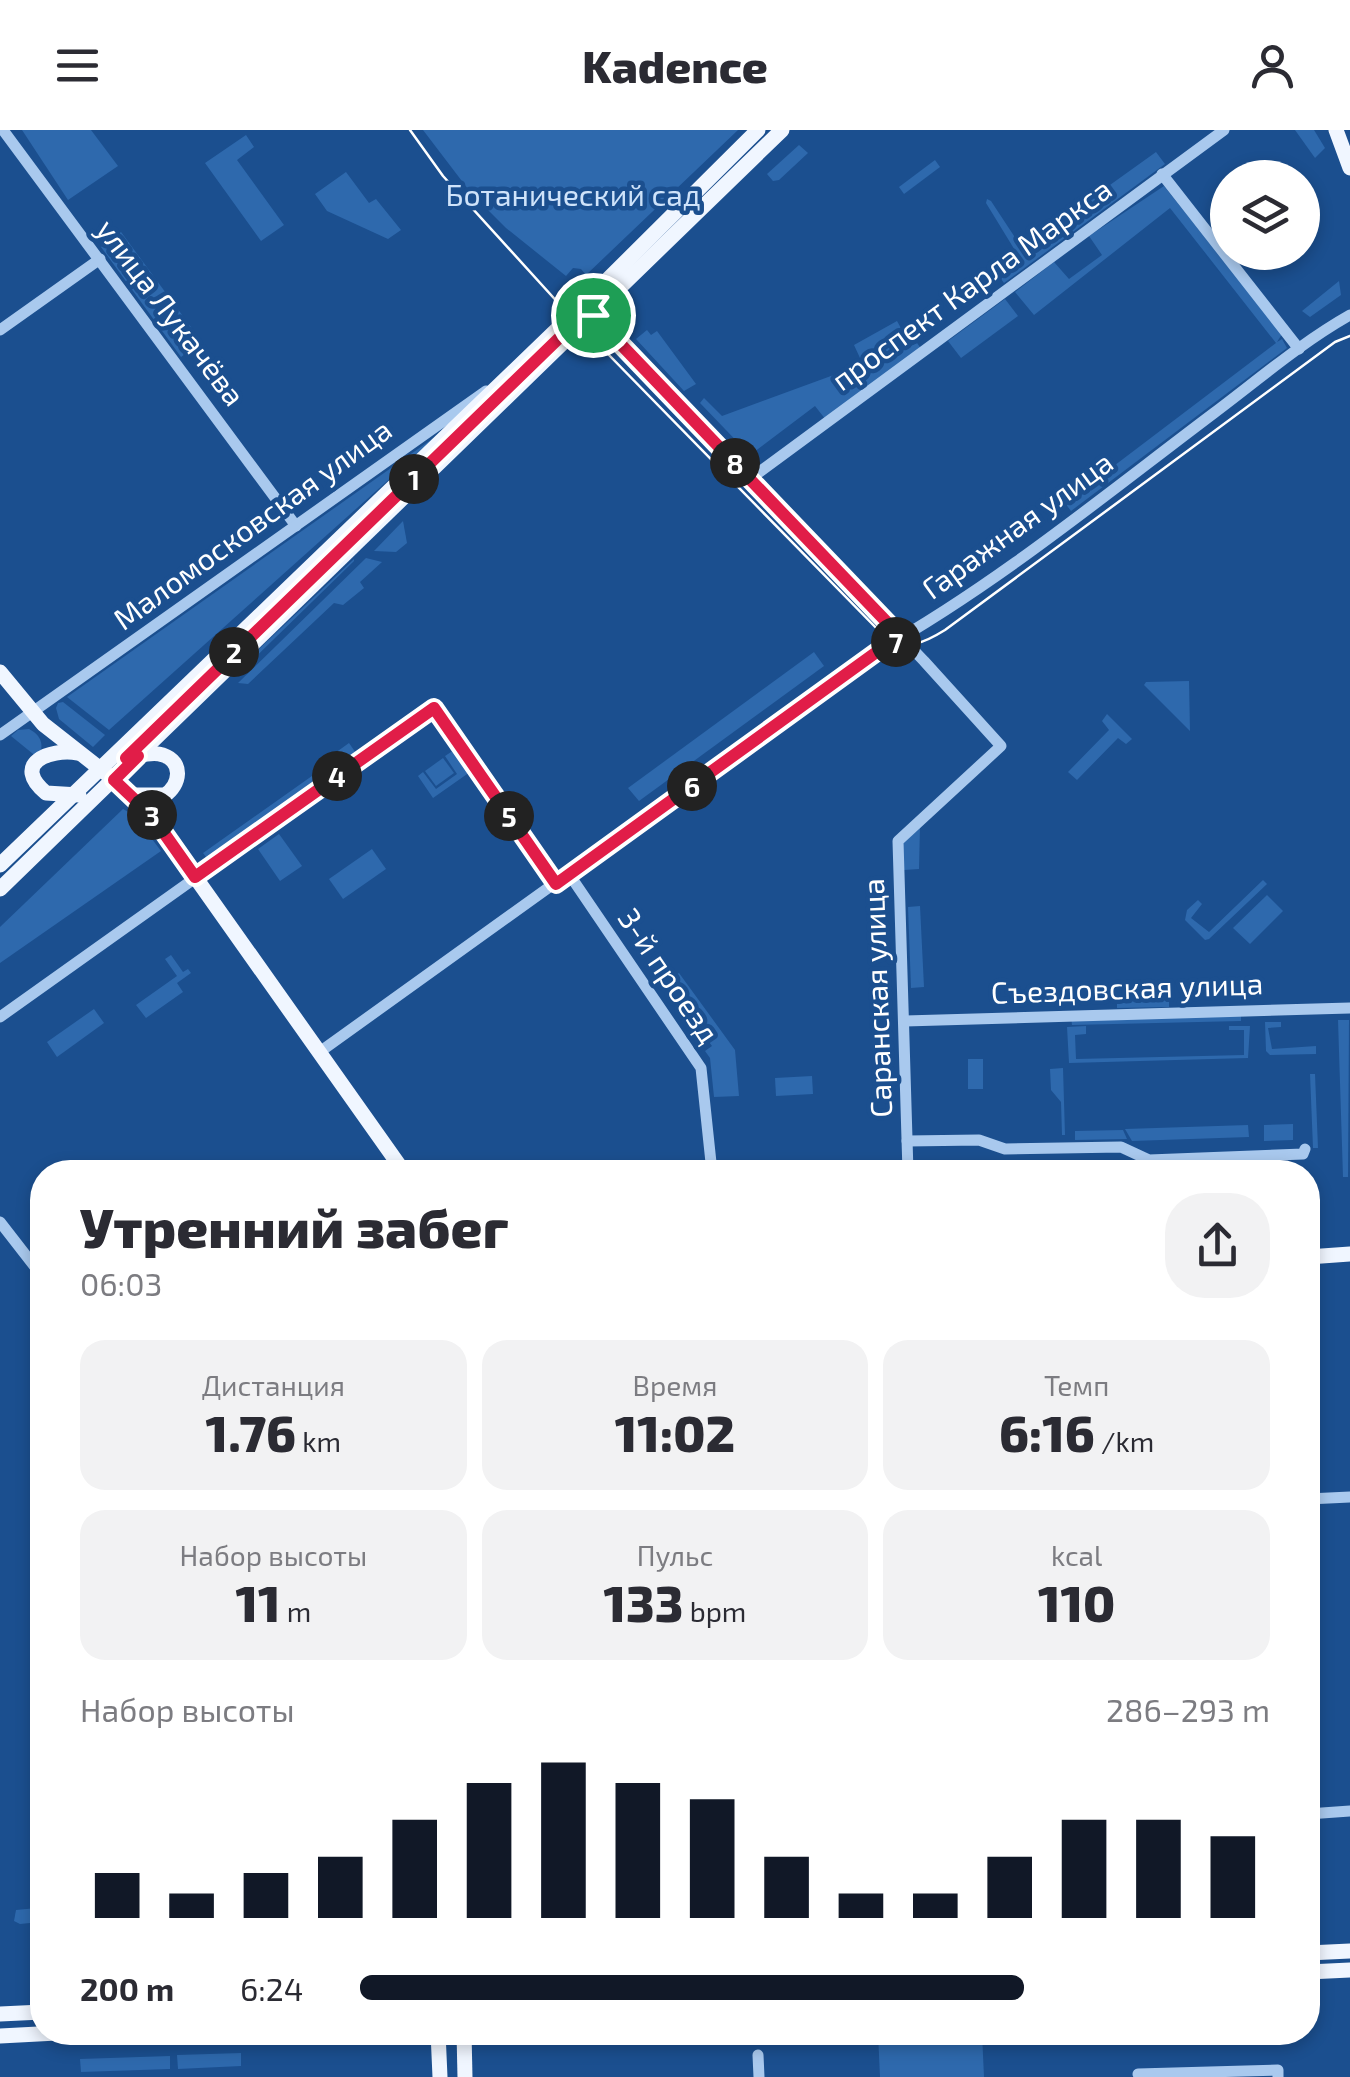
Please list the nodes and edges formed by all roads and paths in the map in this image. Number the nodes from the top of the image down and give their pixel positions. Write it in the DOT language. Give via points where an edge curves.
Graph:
graph roads {
  1 [pos="3,130"];
  2 [pos="758,130"];
  3 [pos="770,130"];
  4 [pos="782,130"];
  5 [pos="1224,130"];
  6 [pos="1336,130"];
  7 [pos="1350,168"];
  8 [pos="1162,174"];
  9 [pos="100,259"];
  10 [pos="588,310"];
  11 [pos="1350,315"];
  12 [pos="0,330"];
  13 [pos="1300,348"];
  14 [pos="537,360"];
  15 [pos="500,382"];
  16 [pos="750,479"];
  17 [pos="296,526"];
  18 [pos="902,638"];
  19 [pos="0,672"];
  20 [pos="32,712"];
  21 [pos="0,735"];
  22 [pos="78,753"];
  23 [pos="132,756"];
  24 [pos="107,775"];
  25 [pos="80,795"];
  26 [pos="133,795"];
  27 [pos="0,865"];
  28 [pos="569,874"];
  29 [pos="195,877"];
  30 [pos="0,878"];
  31 [pos="556,884"];
  32 [pos="0,889"];
  33 [pos="1350,1008"];
  34 [pos="0,1018"];
  35 [pos="905,1020"];
  36 [pos="321,1051"];
  37 [pos="907,1141"];
  38 [pos="1305,1149"];
  39 [pos="396,1160"];
  40 [pos="711,1160"];
  41 [pos="908,1160"];
  42 [pos="0,1222"];
  43 [pos="1350,1254"];
  44 [pos="1320,1255"];
  45 [pos="30,1261"];
  46 [pos="1350,1497"];
  47 [pos="1320,1498"];
  48 [pos="1350,1812"];
  49 [pos="1320,1813"];
  50 [pos="1350,1951"];
  51 [pos="1320,1952"];
  52 [pos="1350,1970"];
  53 [pos="1320,1971"];
  54 [pos="30,2013"];
  55 [pos="0,2014"];
  56 [pos="30,2034"];
  57 [pos="0,2036"];
  58 [pos="439,2045"];
  59 [pos="465,2045"];
  60 [pos="758,2055"];
  61 [pos="1138,2074"];
  62 [pos="440,2077"];
  63 [pos="466,2077"];
  64 [pos="759,2077"];
  65 [pos="1278,2077"];
  1 -- 9 [label="street, улица Лукачёва"];
  2 -- 10 [label="main road"];
  3 -- 10 [label="main road"];
  4 -- 10 [label="main road"];
  5 -- 8 [label="street, проспект Карла Маркса"];
  6 -- 7 [label="main road"];
  8 -- 13 [label="street"];
  8 -- 16 [label="street, проспект Карла Маркса"];
  9 -- 12 [label="street"];
  9 -- 17 [label="street, улица Лукачёва"];
  10 -- 14 [label="main road"];
  10 -- 15 [label="main road"];
  10 -- 16 [label="street"];
  10 -- 23 [label="main road"];
  11 -- 13 [label="street, Гаражная улица"];
  13 -- 18 [label="street, Гаражная улица"];
  14 -- 15 [label="street, Маломосковская улица"];
  14 -- 23 [label="main road"];
  15 -- 17 [label="street, Маломосковская улица"];
  15 -- 24 [label="main road"];
  16 -- 18 [label="street"];
  17 -- 20 [label="street, Маломосковская улица"];
  18 -- 28 [label="street, Гаражная улица"];
  18 -- 35 [label="street, Саранская улица" via="1000,746 898,841"];
  19 -- 20 [label="main road"];
  20 -- 21 [label="street, Маломосковская улица"];
  20 -- 22 [label="main road"];
  22 -- 24 [label="main road"];
  22 -- 25 [label="main road" via="49,752 34,770 46,793"];
  23 -- 24 [label="main road"];
  23 -- 26 [label="main road" via="167,756 178,778 166,795"];
  24 -- 25 [label="main road"];
  24 -- 26 [label="main road"];
  24 -- 32 [label="main road"];
  25 -- 27 [label="main road"];
  25 -- 30 [label="main road"];
  26 -- 29 [label="main road"];
  28 -- 31 [label="street, Гаражная улица"];
  28 -- 40 [label="street, 3-й проезд" via="701,1068"];
  29 -- 31 [label="street" via="434,708"];
  29 -- 34 [label="street"];
  29 -- 36 [label="main road"];
  31 -- 36 [label="street, Гаражная улица"];
  33 -- 35 [label="street, Съездовская улица"];
  35 -- 37 [label="street, Саранская улица"];
  36 -- 39 [label="main road"];
  37 -- 38 [label="street" via="980,1140 1006,1149 1121,1147 1149,1160"];
  37 -- 41 [label="street, Саранская улица"];
  42 -- 45 [label="street"];
  43 -- 44 [label="main road"];
  46 -- 47 [label="street"];
  48 -- 49 [label="street"];
  50 -- 51 [label="main road"];
  52 -- 53 [label="main road"];
  54 -- 55 [label="main road"];
  56 -- 57 [label="main road"];
  58 -- 62 [label="main road"];
  59 -- 63 [label="main road"];
  60 -- 64 [label="street"];
  61 -- 65 [label="street" via="1278,2070"];
}
